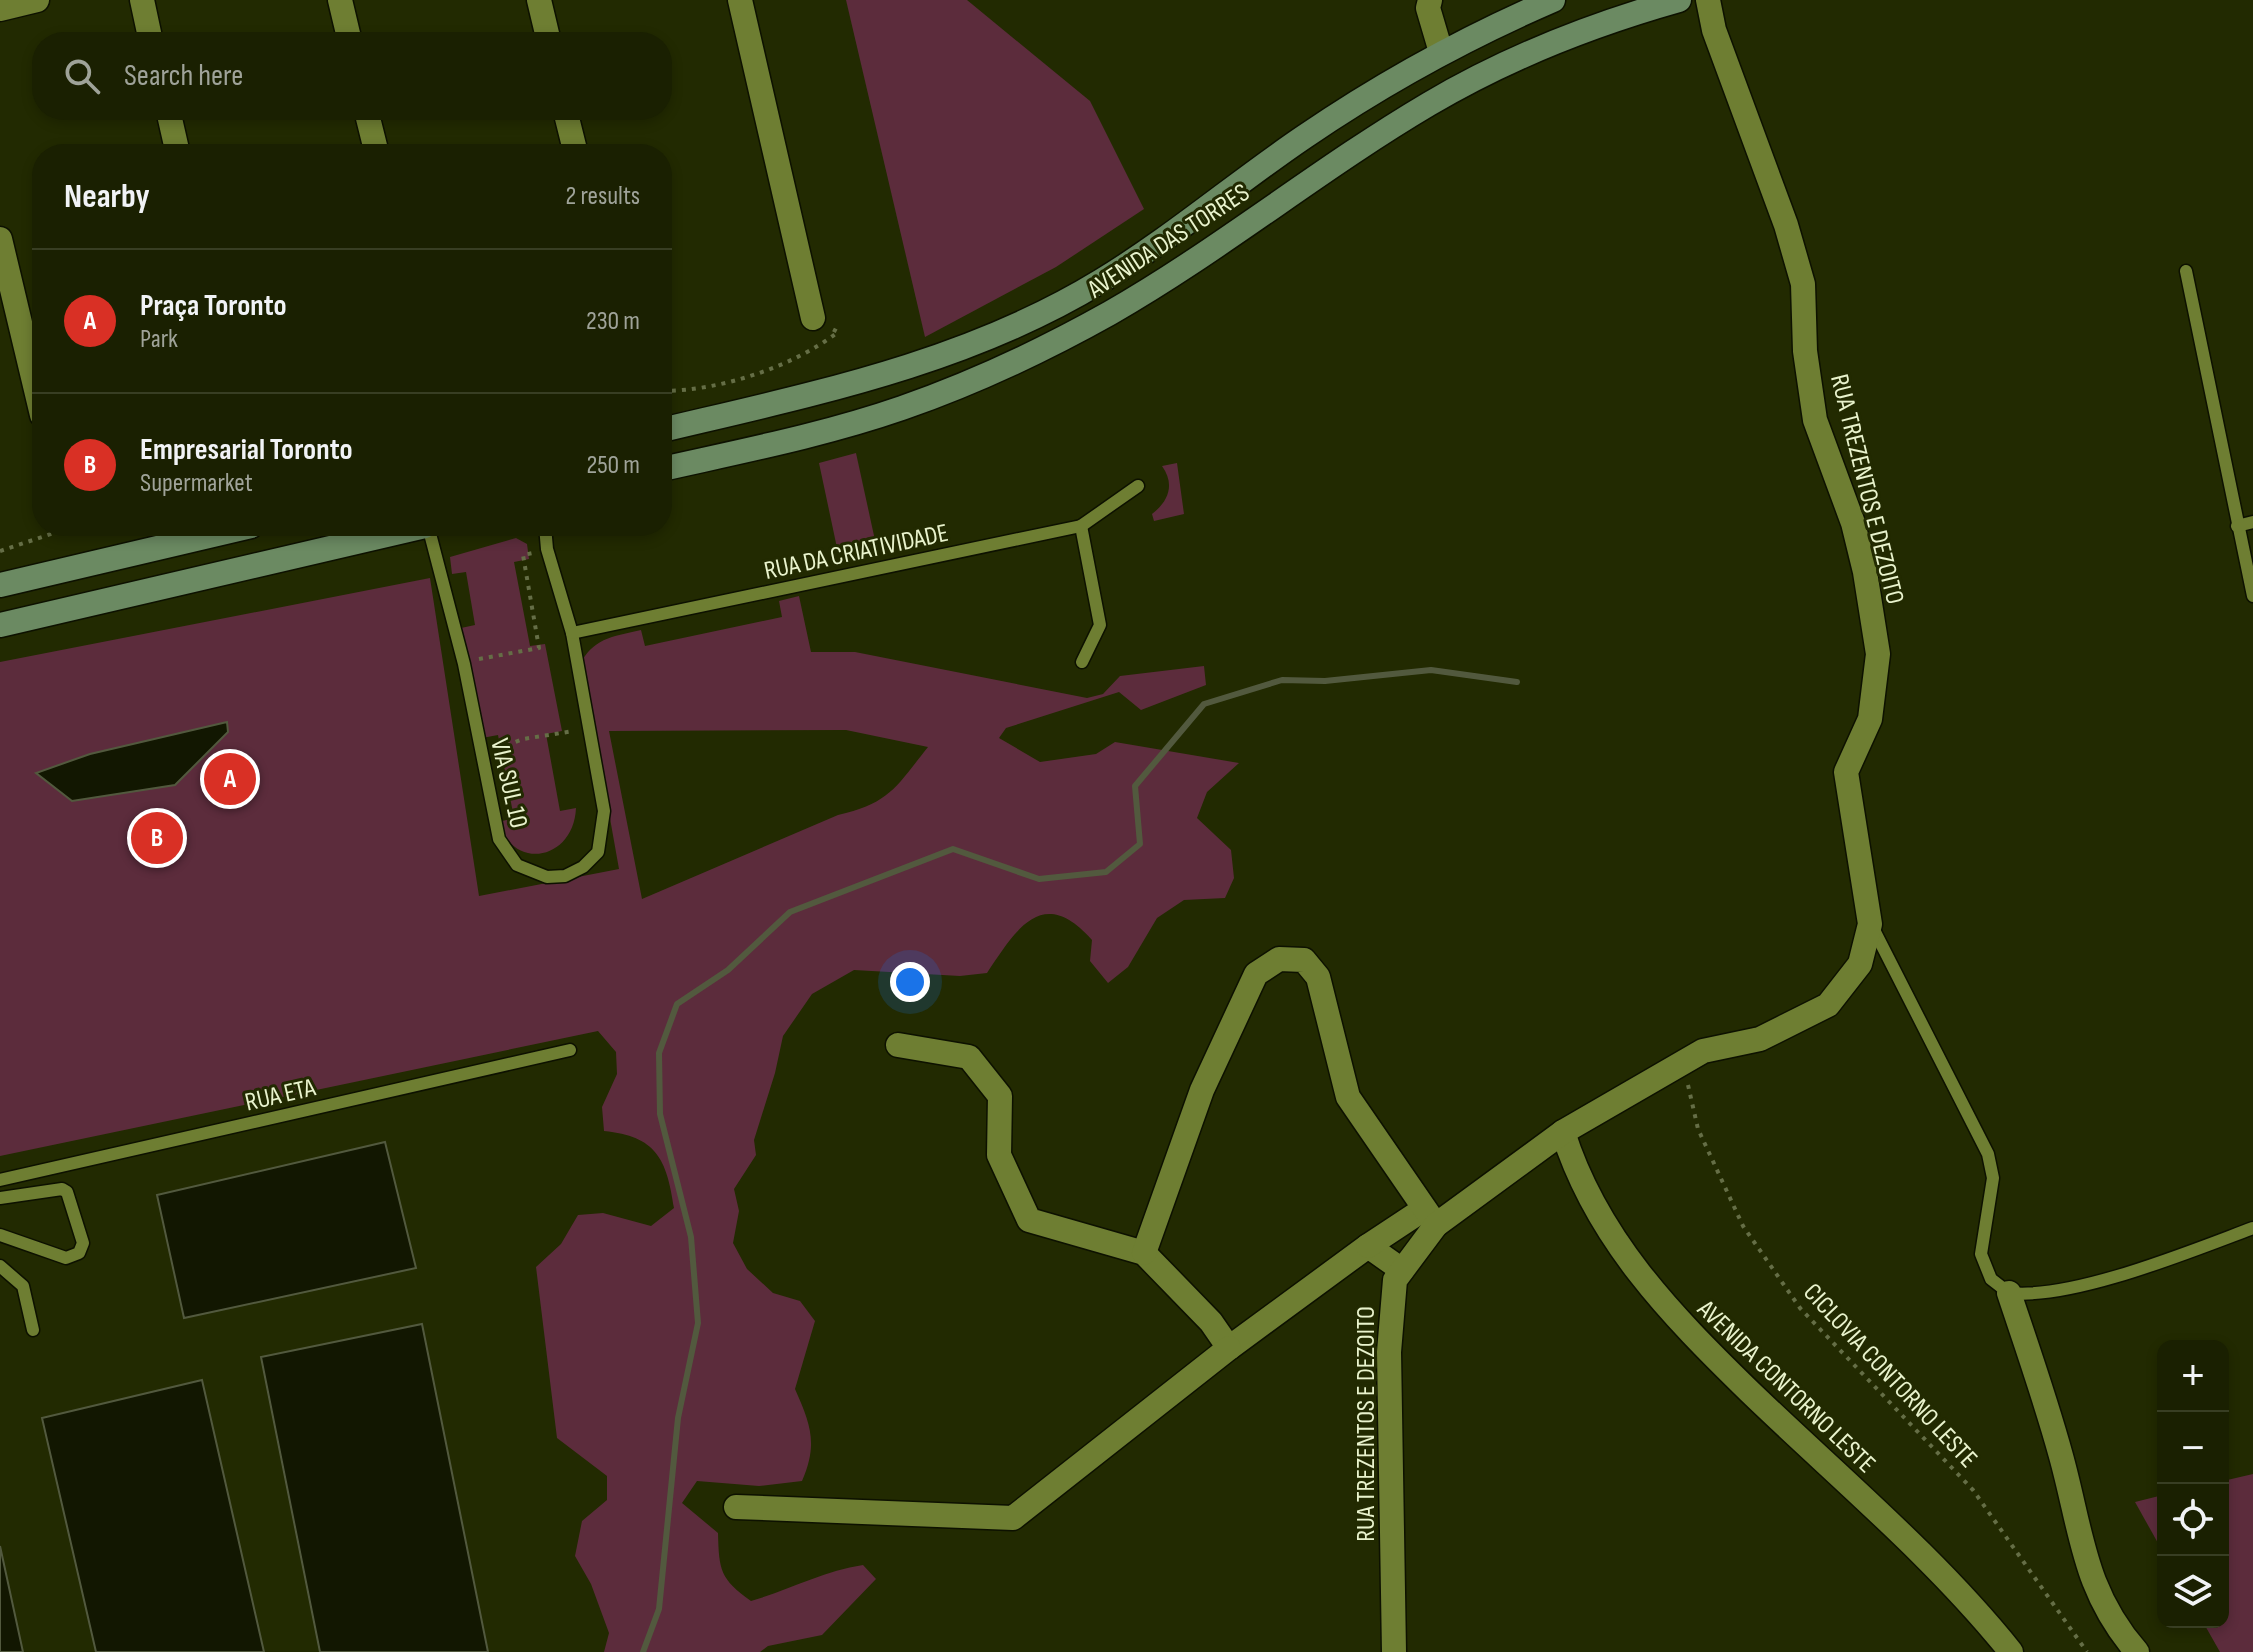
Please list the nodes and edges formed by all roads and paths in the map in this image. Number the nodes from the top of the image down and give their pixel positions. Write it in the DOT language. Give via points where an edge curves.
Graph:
graph roads {
  1 [pos="37,0"];
  2 [pos="142,0"];
  3 [pos="340,0"];
  4 [pos="539,0"];
  5 [pos="740,0"];
  6 [pos="1430,0"];
  7 [pos="1553,0"];
  8 [pos="1679,0"];
  9 [pos="1708,0"];
  10 [pos="0,9"];
  11 [pos="149,32"];
  12 [pos="348,32"];
  13 [pos="547,32"];
  14 [pos="1441,52"];
  15 [pos="170,120"];
  16 [pos="368,120"];
  17 [pos="568,120"];
  18 [pos="176,144"];
  19 [pos="374,144"];
  20 [pos="574,144"];
  21 [pos="0,239"];
  22 [pos="2186,271"];
  23 [pos="813,318"];
  24 [pos="32,373"];
  25 [pos="672,389"];
  26 [pos="672,428"];
  27 [pos="672,467"];
  28 [pos="1138,486"];
  29 [pos="2253,522"];
  30 [pos="1081,526"];
  31 [pos="2237,526"];
  32 [pos="45,536"];
  33 [pos="208,536"];
  34 [pos="384,536"];
  35 [pos="430,536"];
  36 [pos="546,536"];
  37 [pos="547,549"];
  38 [pos="0,551"];
  39 [pos="0,585"];
  40 [pos="2253,596"];
  41 [pos="0,625"];
  42 [pos="572,633"];
  43 [pos="1082,662"];
  44 [pos="464,664"];
  45 [pos="590,728"];
  46 [pos="480,756"];
  47 [pos="1870,924"];
  48 [pos="898,1045"];
  49 [pos="570,1050"];
  50 [pos="1683,1061"];
  51 [pos="1563,1132"];
  52 [pos="0,1180"];
  53 [pos="0,1198"];
  54 [pos="1430,1217"];
  55 [pos="2253,1228"];
  56 [pos="0,1235"];
  57 [pos="1368,1246"];
  58 [pos="1144,1253"];
  59 [pos="0,1266"];
  60 [pos="1402,1270"];
  61 [pos="2009,1293"];
  62 [pos="33,1330"];
  63 [pos="1229,1348"];
  64 [pos="736,1507"];
  65 [pos="1394,1652"];
  66 [pos="2011,1652"];
  67 [pos="2087,1652"];
  68 [pos="2137,1652"];
  1 -- 10 [label="street"];
  2 -- 11 [label="street"];
  3 -- 12 [label="street"];
  4 -- 13 [label="street"];
  5 -- 23 [label="street"];
  6 -- 14 [label="street"];
  7 -- 14 [label="main road, AVENIDA DAS TORRES"];
  8 -- 27 [label="main road, AVENIDA DAS TORRES" via="1536,52 1430,104 1112,311 1023,359 901,409"];
  9 -- 47 [label="street, RUA TREZENTOS E DEZOITO" via="1803,284 1815,420 1865,572 1878,654 1870,719 1846,772"];
  14 -- 26 [label="main road, AVENIDA DAS TORRES" via="1304,137 1102,280 1034,317 977,344 830,390"];
  15 -- 18 [label="street"];
  16 -- 19 [label="street"];
  17 -- 20 [label="street"];
  21 -- 24 [label="street"];
  22 -- 31 [label="lane"];
  23 -- 25 [label="path" via="838,332 774,370"];
  28 -- 30 [label="lane, RUA DA CRIATIVIDADE"];
  29 -- 31 [label="lane"];
  30 -- 42 [label="lane, RUA DA CRIATIVIDADE"];
  30 -- 43 [label="lane" via="1100,625"];
  31 -- 40 [label="lane"];
  32 -- 38 [label="path"];
  33 -- 39 [label="main road"];
  34 -- 41 [label="main road"];
  35 -- 44 [label="lane, VIA SUL 10"];
  36 -- 37 [label="lane, VIA SUL 10"];
  37 -- 42 [label="lane, VIA SUL 10"];
  37 -- 44 [label="path" via="523,555 539,648"];
  42 -- 45 [label="lane, VIA SUL 10"];
  44 -- 46 [label="lane, VIA SUL 10"];
  45 -- 46 [label="path" via="523,739"];
  45 -- 46 [label="lane, VIA SUL 10" via="603,832 598,852 565,876 533,873 507,855"];
  47 -- 50 [label="street, RUA TREZENTOS E DEZOITO" via="1860,964 1828,1005 1760,1039 1703,1051"];
  47 -- 61 [label="lane" via="1988,1154 1993,1178 1981,1254 1991,1279"];
  48 -- 58 [label="street" via="969,1057 1000,1096 999,1155 1029,1220"];
  49 -- 52 [label="lane, RUA ETA"];
  50 -- 51 [label="street, RUA TREZENTOS E DEZOITO"];
  50 -- 67 [label="path, CICLOVIA CONTORNO LESTE" via="1698,1129 1743,1226 1800,1308 1973,1490"];
  51 -- 54 [label="street, RUA TREZENTOS E DEZOITO"];
  51 -- 66 [label="street, AVENIDA CONTORNO LESTE" via="1607,1230 1646,1284 1699,1343 1945,1576"];
  53 -- 56 [label="lane" via="62,1189 83,1243 79,1253 66,1258"];
  54 -- 57 [label="street"];
  54 -- 58 [label="street" via="1348,1097 1318,977 1304,960 1279,959 1256,974 1202,1090"];
  54 -- 60 [label="street, RUA TREZENTOS E DEZOITO"];
  55 -- 61 [label="lane" via="2121,1274 2055,1291"];
  57 -- 60 [label="street"];
  57 -- 63 [label="street"];
  58 -- 63 [label="street"];
  59 -- 62 [label="lane" via="23,1286"];
  60 -- 65 [label="street, RUA TREZENTOS E DEZOITO" via="1395,1280 1389,1352"];
  61 -- 68 [label="street" via="2099,1599"];
  63 -- 64 [label="street" via="1013,1518"];
}
